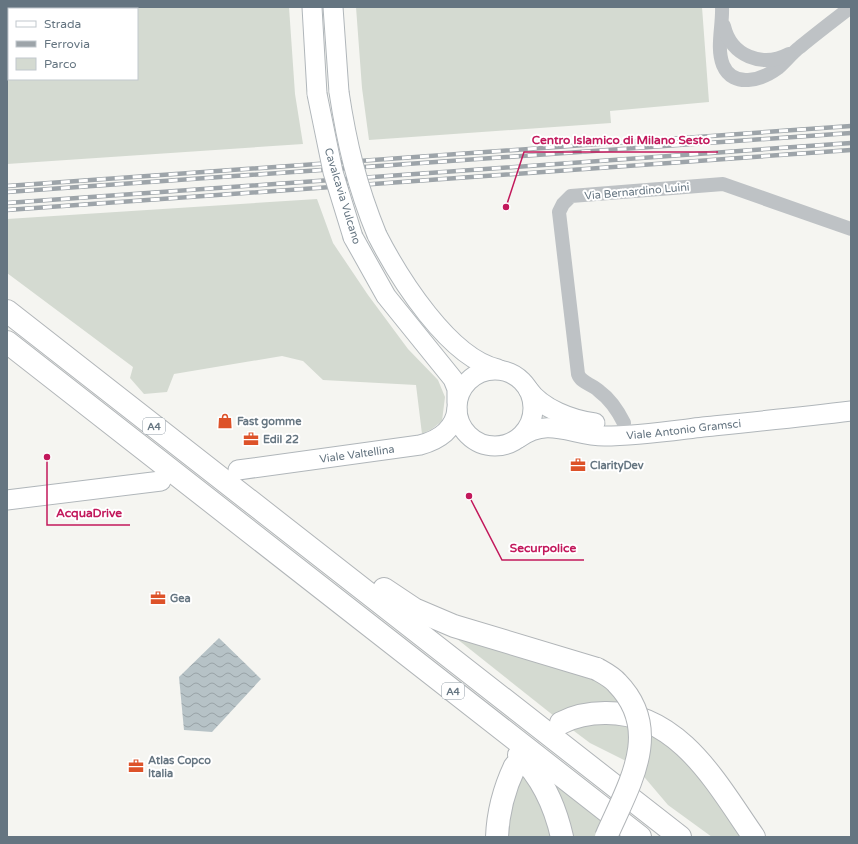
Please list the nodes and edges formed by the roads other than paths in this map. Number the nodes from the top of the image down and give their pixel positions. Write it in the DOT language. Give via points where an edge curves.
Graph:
graph roads {
  1 [pos="312,7"];
  2 [pos="332,7"];
  3 [pos="851,7"];
  4 [pos="722,13"];
  5 [pos="794,52"];
  6 [pos="851,230"];
  7 [pos="7,311"];
  8 [pos="7,342"];
  9 [pos="499,370"];
  10 [pos="528,389"];
  11 [pos="851,399"];
  12 [pos="457,405"];
  13 [pos="851,411"];
  14 [pos="624,423"];
  15 [pos="519,438"];
  16 [pos="478,442"];
  17 [pos="161,481"];
  18 [pos="7,500"];
  19 [pos="301,541"];
  20 [pos="265,544"];
  21 [pos="561,723"];
  22 [pos="515,766"];
  23 [pos="497,837"];
  24 [pos="562,837"];
  25 [pos="606,837"];
  26 [pos="640,837"];
  27 [pos="680,837"];
  28 [pos="754,837"];
  1 -- 12 [label="main road, Cavalcavia Vulcano, bridge" via="317,94 333,172 353,237 386,296 452,380 457,389"];
  2 -- 9 [label="main road, Cavalcavia Vulcano, bridge" via="339,92 350,155 364,203 377,235 406,285 450,339 474,360"];
  3 -- 5 [label="street"];
  4 -- 5 [label="street" via="725,31 732,44 744,54 767,61"];
  4 -- 5 [label="street" via="723,65 728,72 741,80 768,74"];
  6 -- 14 [label="street, Via Bernardino Luini" via="723,184 571,196 559,212 579,376 604,395"];
  7 -- 19 [label="highway, A4"];
  8 -- 20 [label="highway, A4"];
  9 -- 10 [label="main road" via="516,376"];
  9 -- 12 [label="main road" via="484,371 471,378 462,388"];
  10 -- 14 [label="main road, Viale Antonio Gramsci" via="545,405 573,418 597,423"];
  10 -- 15 [label="main road" via="533,401 533,416 528,428"];
  11 -- 14 [label="main road, Viale Antonio Gramsci"];
  12 -- 16 [label="main road" via="458,418 463,428"];
  12 -- 16 [label="main road, Viale Valtellina" via="454,422 446,432 433,441 241,472 388,462 462,440"];
  13 -- 15 [label="main road, Viale Antonio Gramsci" via="628,435 596,436 560,428 541,427 530,430"];
  15 -- 16 [label="main road" via="500,446 488,446"];
  17 -- 18 [label="main road"];
  19 -- 25 [label="highway, bridge" via="332,552 414,609 454,626 597,669 616,682 627,695 640,724 639,756"];
  19 -- 27 [label="highway, A4"];
  20 -- 24 [label="highway" via="299,585 507,744 525,761 538,777 550,800"];
  20 -- 26 [label="highway, A4"];
  21 -- 28 [label="highway" via="574,716 589,713 615,713 634,717 672,735 690,750 722,790"];
  22 -- 23 [label="highway" via="506,784 498,817"];
}
